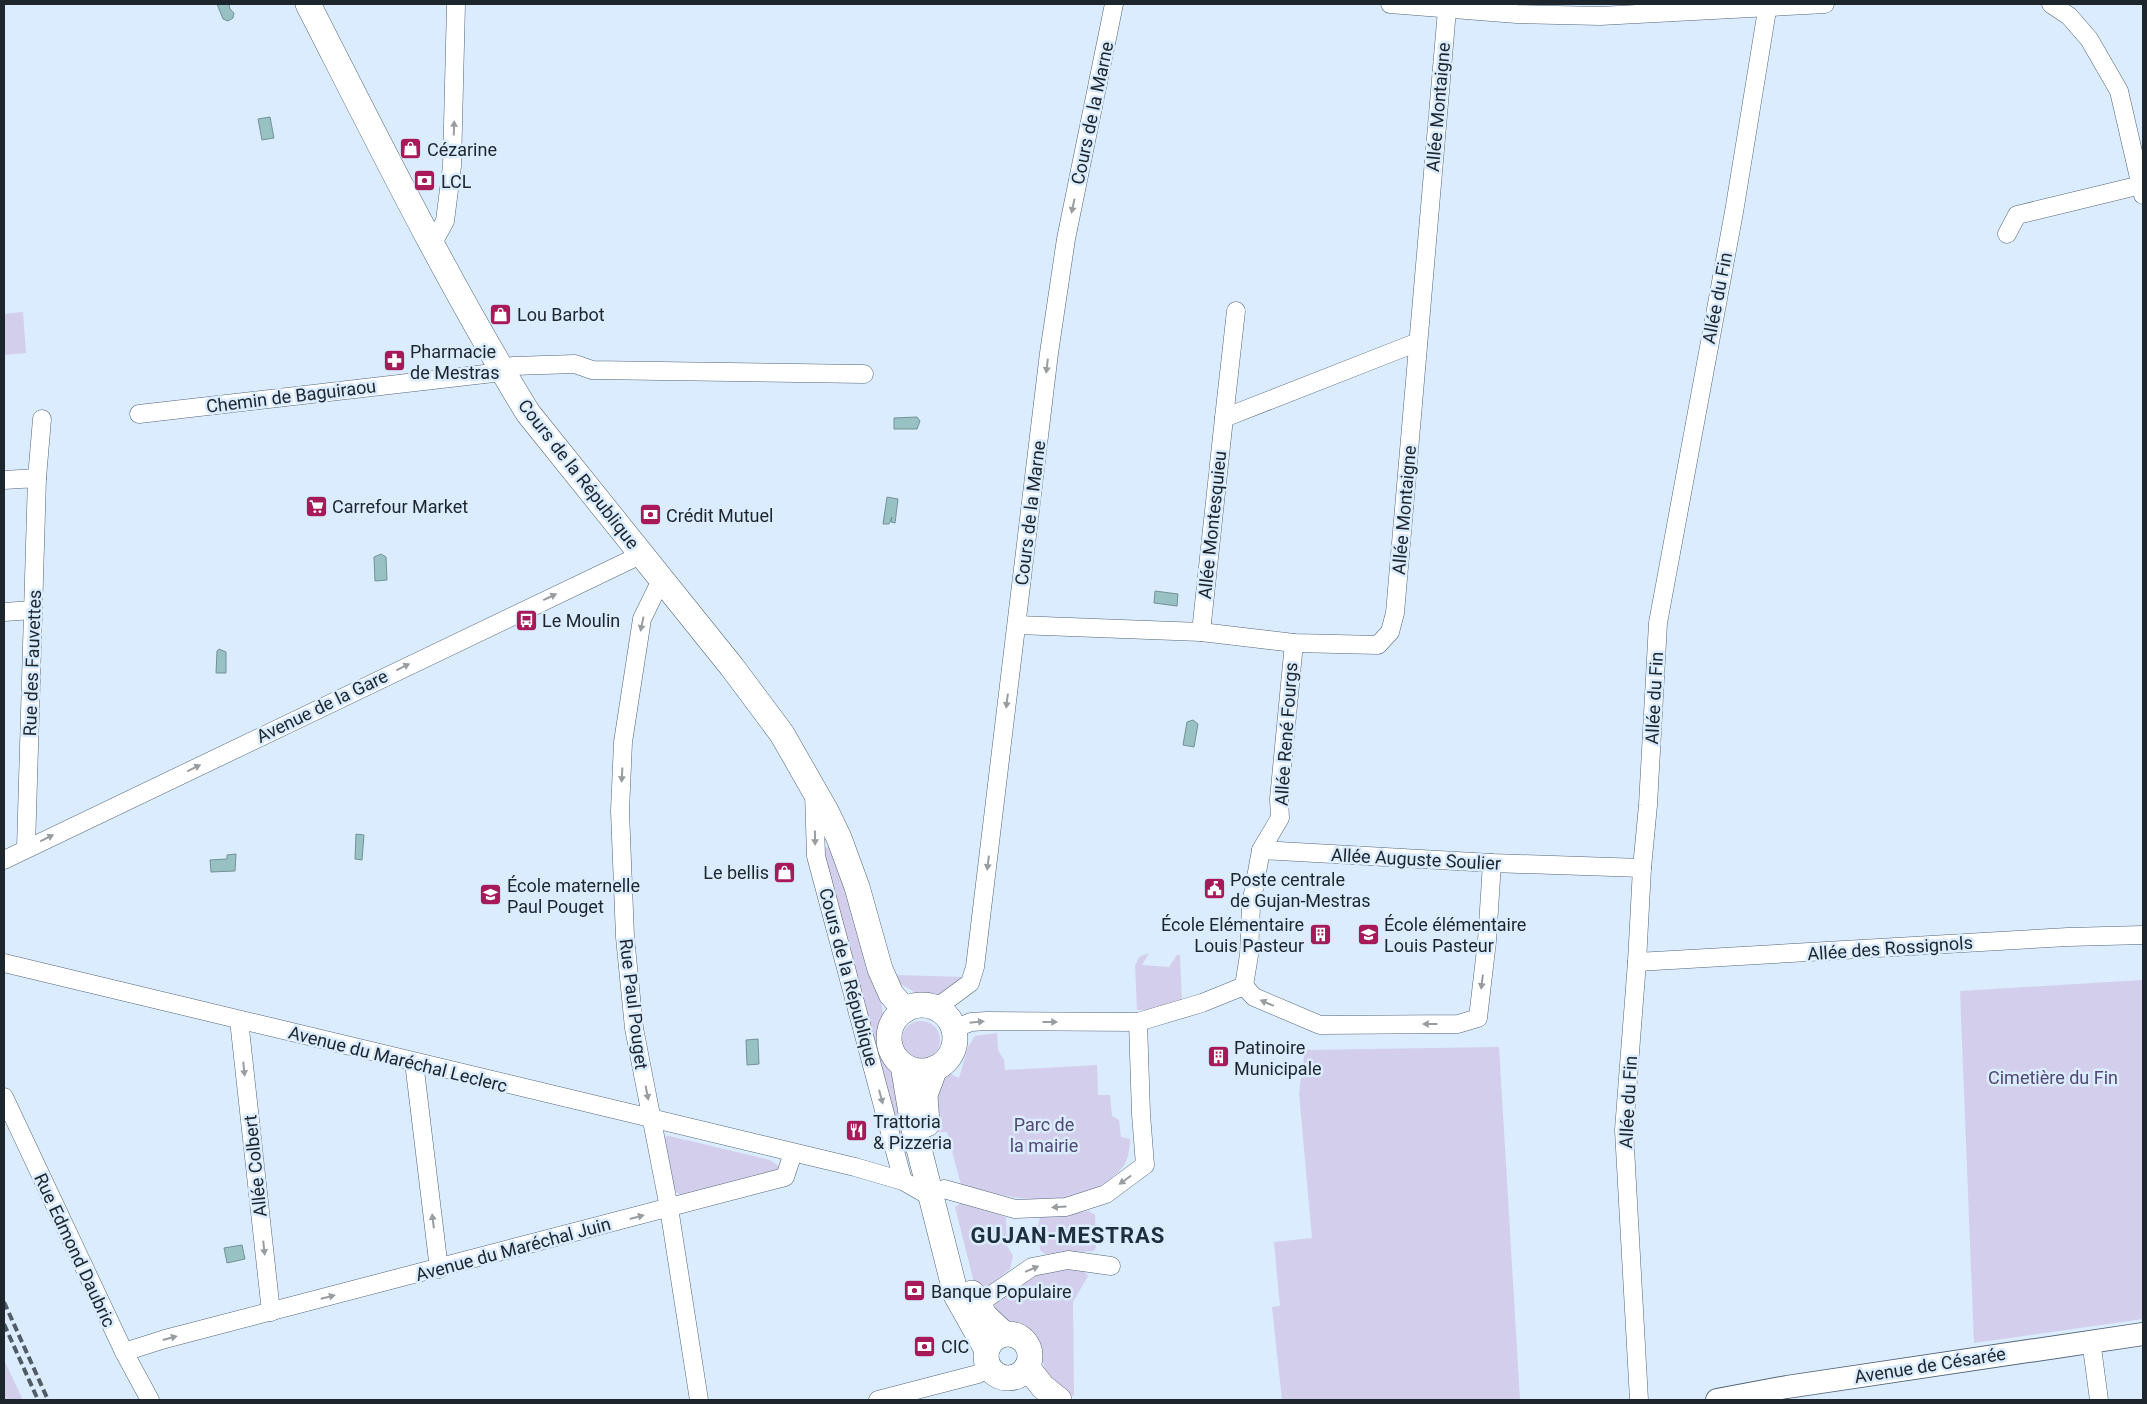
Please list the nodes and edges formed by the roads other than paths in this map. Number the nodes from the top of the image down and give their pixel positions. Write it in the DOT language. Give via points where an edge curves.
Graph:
graph roads {
  1 [pos="308,4"];
  2 [pos="456,4"];
  3 [pos="1114,4"];
  4 [pos="1390,4"];
  5 [pos="1825,4"];
  6 [pos="2051,4"];
  7 [pos="1768,6"];
  8 [pos="1447,10"];
  9 [pos="2070,10"];
  10 [pos="2142,190"];
  11 [pos="2007,234"];
  12 [pos="432,243"];
  13 [pos="1236,311"];
  14 [pos="1418,342"];
  15 [pos="502,372"];
  16 [pos="864,374"];
  17 [pos="139,414"];
  18 [pos="1224,418"];
  19 [pos="42,419"];
  20 [pos="37,478"];
  21 [pos="4,480"];
  22 [pos="640,553"];
  23 [pos="661,580"];
  24 [pos="33,610"];
  25 [pos="4,612"];
  26 [pos="1017,626"];
  27 [pos="1201,632"];
  28 [pos="1294,643"];
  29 [pos="814,789"];
  30 [pos="26,848"];
  31 [pos="1261,850"];
  32 [pos="4,860"];
  33 [pos="1492,863"];
  34 [pos="1642,868"];
  35 [pos="2143,935"];
  36 [pos="1637,962"];
  37 [pos="4,963"];
  38 [pos="1244,986"];
  39 [pos="936,1008"];
  40 [pos="905,1010"];
  41 [pos="239,1020"];
  42 [pos="1138,1022"];
  43 [pos="954,1029"];
  44 [pos="414,1062"];
  45 [pos="903,1065"];
  46 [pos="935,1068"];
  47 [pos="4,1097"];
  48 [pos="652,1120"];
  49 [pos="793,1153"];
  50 [pos="902,1170"];
  51 [pos="938,1193"];
  52 [pos="669,1208"];
  53 [pos="1111,1266"];
  54 [pos="439,1269"];
  55 [pos="977,1305"];
  56 [pos="271,1312"];
  57 [pos="2143,1334"];
  58 [pos="2091,1340"];
  59 [pos="993,1350"];
  60 [pos="124,1352"];
  61 [pos="1021,1372"];
  62 [pos="150,1400"];
  63 [pos="699,1400"];
  64 [pos="878,1400"];
  65 [pos="1036,1400"];
  66 [pos="1059,1400"];
  67 [pos="1640,1400"];
  68 [pos="1717,1400"];
  69 [pos="2099,1400"];
  1 -- 12 [label="main road, Cours de la République"];
  12 -- 2 [label="street, one-way" via="444,221 452,166"];
  3 -- 26 [label="street, Cours de la Marne, one-way" via="1066,238"];
  4 -- 8 [label="street"];
  5 -- 7 [label="street"];
  6 -- 9 [label="street"];
  7 -- 8 [label="street" via="1600,16"];
  7 -- 34 [label="street, Allée du Fin" via="1734,212 1658,623"];
  8 -- 14 [label="street, Allée Montaigne"];
  9 -- 10 [label="street" via="2119,91"];
  10 -- 11 [label="street" via="2017,215"];
  12 -- 15 [label="main road, Cours de la République"];
  13 -- 18 [label="street, Allée Montesquieu"];
  14 -- 18 [label="street"];
  14 -- 28 [label="street, Allée Montaigne" via="1395,613 1390,632 1378,645"];
  15 -- 16 [label="street, Chemin de Baguiraou" via="513,366 575,364 592,370"];
  15 -- 17 [label="street, Chemin de Baguiraou"];
  15 -- 22 [label="main road, Cours de la République" via="541,432"];
  18 -- 27 [label="street, Allée Montesquieu"];
  19 -- 20 [label="street, Rue des Fauvettes"];
  20 -- 21 [label="street"];
  20 -- 24 [label="street, Rue des Fauvettes"];
  22 -- 23 [label="main road, Cours de la République"];
  30 -- 22 [label="street, Avenue de la Gare, one-way"];
  23 -- 29 [label="main road, Cours de la République" via="767,714"];
  23 -- 48 [label="street, Rue Paul Pouget, one-way" via="642,619 624,742 620,812 625,937 634,1028"];
  24 -- 25 [label="street"];
  24 -- 30 [label="street, Rue des Fauvettes"];
  26 -- 27 [label="street, Allée Montaigne"];
  26 -- 39 [label="street, Cours de la Marne, one-way" via="975,968 970,983"];
  27 -- 28 [label="street, Allée Montaigne"];
  28 -- 31 [label="street, Allée René Fourgs" via="1279,799 1280,818"];
  29 -- 40 [label="main road, Cours de la République" via="848,860 880,969 891,994"];
  29 -- 50 [label="street, Cours de la République, one-way" via="816,856"];
  30 -- 32 [label="street, Avenue de la Gare"];
  31 -- 33 [label="street, Allée Auguste Soulier"];
  31 -- 38 [label="street" via="1251,905"];
  33 -- 34 [label="street, Allée Auguste Soulier"];
  33 -- 38 [label="street, one-way" via="1478,1018 1458,1024 1320,1025 1254,997"];
  34 -- 36 [label="street, Allée du Fin"];
  35 -- 36 [label="street, Allée des Rossignols"];
  36 -- 67 [label="street, Allée du Fin" via="1624,1130"];
  37 -- 41 [label="street, Avenue du Maréchal Leclerc"];
  38 -- 42 [label="street" via="1202,1003"];
  39 -- 40 [label="main road" via="915,1005"];
  39 -- 43 [label="main road"];
  40 -- 45 [label="main road" via="891,1026 889,1037 895,1057"];
  41 -- 44 [label="street, Avenue du Maréchal Leclerc"];
  41 -- 56 [label="street, Allée Colbert, one-way"];
  43 -- 42 [label="street, one-way" via="971,1022 987,1021"];
  42 -- 51 [label="street, one-way" via="1145,1166 1106,1194 1066,1207 1015,1209"];
  43 -- 46 [label="main road" via="953,1048"];
  44 -- 48 [label="street, Avenue du Maréchal Leclerc"];
  54 -- 44 [label="street, one-way"];
  45 -- 46 [label="main road" via="919,1070"];
  45 -- 50 [label="main road"];
  46 -- 51 [label="main road" via="925,1095 926,1122"];
  47 -- 60 [label="street, Rue Edmond Daubric"];
  48 -- 49 [label="street, Avenue du Maréchal Leclerc"];
  48 -- 52 [label="street, Rue Paul Pouget"];
  49 -- 50 [label="street"];
  49 -- 52 [label="street, Avenue du Maréchal Juin" via="784,1177"];
  50 -- 51 [label="main road"];
  51 -- 55 [label="main road"];
  51 -- 59 [label="main road" via="956,1295"];
  54 -- 52 [label="street, Avenue du Maréchal Juin, one-way"];
  52 -- 63 [label="street, Rue Paul Pouget"];
  55 -- 53 [label="street, one-way" via="1032,1267 1068,1260"];
  56 -- 54 [label="street, Avenue du Maréchal Juin, one-way"];
  55 -- 59 [label="main road" via="985,1316"];
  60 -- 56 [label="street, Avenue du Maréchal Juin, one-way"];
  57 -- 58 [label="street, Avenue de Césarée"];
  58 -- 68 [label="street, Avenue de Césarée"];
  58 -- 69 [label="street"];
  59 -- 61 [label="main road" via="999,1376"];
  59 -- 61 [label="main road" via="1018,1336 1028,1346 1030,1360"];
  59 -- 64 [label="street" via="978,1374"];
  60 -- 62 [label="street, Rue Edmond Daubric"];
  61 -- 65 [label="main road"];
  61 -- 66 [label="main road"];
}
